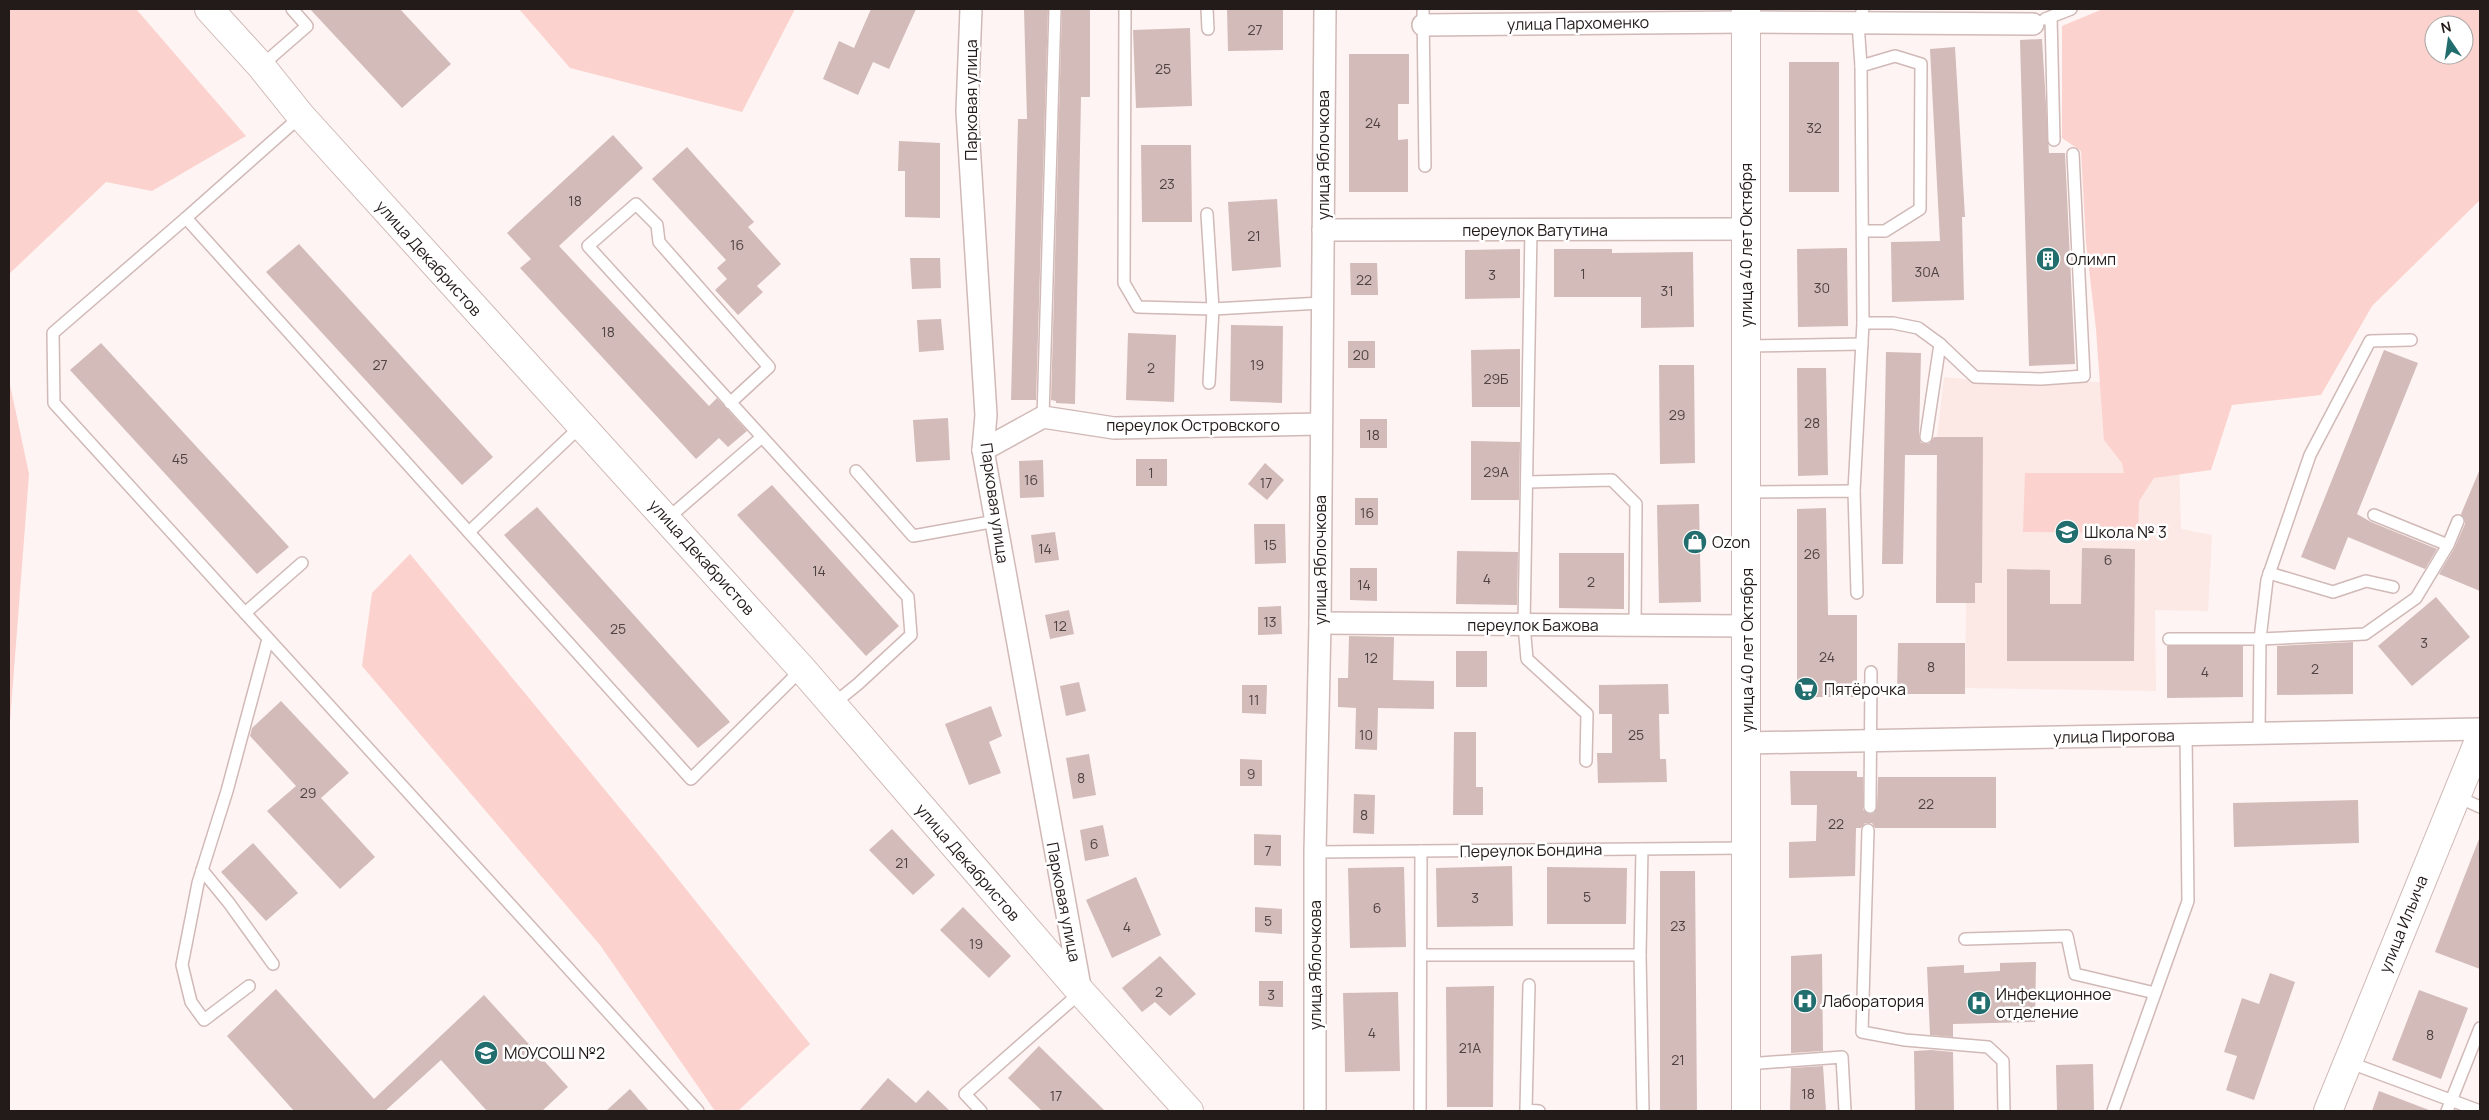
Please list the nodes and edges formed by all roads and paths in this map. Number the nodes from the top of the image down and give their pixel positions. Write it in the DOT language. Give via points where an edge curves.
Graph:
graph roads {
  1 [pos="292,9"];
  2 [pos="971,9"];
  3 [pos="1055,9"];
  4 [pos="1125,9"];
  5 [pos="1207,9"];
  6 [pos="1325,9"];
  7 [pos="2071,9"];
  8 [pos="216,11"];
  9 [pos="1746,15"];
  10 [pos="1625,16"];
  11 [pos="1861,16"];
  12 [pos="1998,16"];
  13 [pos="1423,17"];
  14 [pos="2042,21"];
  15 [pos="1208,29"];
  16 [pos="261,66"];
  17 [pos="1861,66"];
  18 [pos="301,116"];
  19 [pos="2054,140"];
  20 [pos="2073,154"];
  21 [pos="1425,166"];
  22 [pos="1207,214"];
  23 [pos="186,218"];
  24 [pos="1746,229"];
  25 [pos="1323,230"];
  26 [pos="1531,230"];
  27 [pos="1864,231"];
  28 [pos="1322,303"];
  29 [pos="1213,309"];
  30 [pos="1863,323"];
  31 [pos="2411,340"];
  32 [pos="1862,344"];
  33 [pos="1940,344"];
  34 [pos="1746,346"];
  35 [pos="1209,383"];
  36 [pos="730,402"];
  37 [pos="1042,417"];
  38 [pos="1321,424"];
  39 [pos="581,426"];
  40 [pos="762,437"];
  41 [pos="1926,437"];
  42 [pos="983,450"];
  43 [pos="856,471"];
  44 [pos="1527,482"];
  45 [pos="1854,491"];
  46 [pos="1747,492"];
  47 [pos="2374,515"];
  48 [pos="667,518"];
  49 [pos="996,521"];
  50 [pos="2458,521"];
  51 [pos="469,532"];
  52 [pos="2448,545"];
  53 [pos="302,563"];
  54 [pos="2269,574"];
  55 [pos="2393,587"];
  56 [pos="1857,593"];
  57 [pos="245,613"];
  58 [pos="1320,623"];
  59 [pos="1524,625"];
  60 [pos="1635,626"];
  61 [pos="1747,626"];
  62 [pos="268,639"];
  63 [pos="2169,639"];
  64 [pos="2260,639"];
  65 [pos="802,668"];
  66 [pos="1871,672"];
  67 [pos="832,705"];
  68 [pos="2480,729"];
  69 [pos="2259,733"];
  70 [pos="2186,735"];
  71 [pos="2480,738"];
  72 [pos="1870,741"];
  73 [pos="1747,743"];
  74 [pos="1586,761"];
  75 [pos="2468,802"];
  76 [pos="1870,807"];
  77 [pos="1868,830"];
  78 [pos="1748,848"];
  79 [pos="1642,849"];
  80 [pos="1421,851"];
  81 [pos="1315,852"];
  82 [pos="202,870"];
  83 [pos="1965,939"];
  84 [pos="1420,955"];
  85 [pos="1640,955"];
  86 [pos="273,964"];
  87 [pos="1529,985"];
  88 [pos="249,986"];
  89 [pos="1081,992"];
  90 [pos="2155,993"];
  91 [pos="2480,1028"];
  92 [pos="2347,1061"];
  93 [pos="1747,1064"];
  94 [pos="2451,1100"];
  95 [pos="2480,1110"];
  96 [pos="698,1111"];
  97 [pos="981,1111"];
  98 [pos="1189,1111"];
  99 [pos="1315,1111"];
  100 [pos="1420,1111"];
  101 [pos="1526,1111"];
  102 [pos="1539,1111"];
  103 [pos="1643,1111"];
  104 [pos="1746,1111"];
  105 [pos="1846,1111"];
  106 [pos="2004,1111"];
  107 [pos="2113,1111"];
  108 [pos="2328,1111"];
  109 [pos="2447,1111"];
  1 -- 16 [label="lane" via="307,26"];
  2 -- 42 [label="street, Парковая улица" via="967,111 986,415"];
  3 -- 37 [label="lane"];
  4 -- 29 [label="lane" via="1124,283 1138,308"];
  5 -- 15 [label="lane"];
  6 -- 25 [label="street, улица Яблочкова"];
  7 -- 14 [label="lane"];
  8 -- 16 [label="street, улица Декабристов"];
  9 -- 10 [label="street, улица Пархоменко"];
  9 -- 11 [label="street, улица Пархоменко"];
  9 -- 24 [label="street, улица 40 лет Октября"];
  10 -- 13 [label="street, улица Пархоменко"];
  11 -- 12 [label="street, улица Пархоменко"];
  11 -- 17 [label="lane"];
  12 -- 14 [label="street, улица Пархоменко"];
  13 -- 21 [label="lane"];
  14 -- 19 [label="lane"];
  16 -- 18 [label="street, улица Декабристов"];
  17 -- 27 [label="lane"];
  17 -- 27 [label="lane" via="1895,56 1921,64 1920,209 1885,232"];
  18 -- 23 [label="lane"];
  18 -- 39 [label="street, улица Декабристов"];
  20 -- 33 [label="lane" via="2084,376 2041,379 1975,377"];
  22 -- 29 [label="lane"];
  23 -- 51 [label="lane"];
  23 -- 57 [label="lane" via="53,333 54,403"];
  24 -- 26 [label="street, переулок Ватутина"];
  24 -- 34 [label="street, улица 40 лет Октября"];
  25 -- 26 [label="street, переулок Ватутина"];
  25 -- 28 [label="street, улица Яблочкова"];
  26 -- 44 [label="lane"];
  27 -- 30 [label="lane"];
  28 -- 29 [label="lane"];
  28 -- 38 [label="street, улица Яблочкова"];
  29 -- 35 [label="lane"];
  30 -- 32 [label="lane"];
  30 -- 33 [label="lane" via="1893,323 1918,328"];
  31 -- 54 [label="lane" via="2370,341 2310,455"];
  32 -- 34 [label="lane"];
  32 -- 45 [label="lane"];
  33 -- 41 [label="lane"];
  34 -- 46 [label="street, улица 40 лет Октября"];
  36 -- 36 [label="lane" via="588,246 636,204 657,225 659,242 769,367"];
  36 -- 40 [label="lane"];
  37 -- 38 [label="street, переулок Островского" via="1114,428"];
  37 -- 42 [label="street"];
  38 -- 58 [label="street, улица Яблочкова"];
  39 -- 48 [label="street, улица Декабристов"];
  39 -- 51 [label="lane"];
  40 -- 48 [label="lane"];
  40 -- 67 [label="lane" via="908,598 911,636"];
  42 -- 49 [label="street, Парковая улица"];
  43 -- 49 [label="lane" via="913,536"];
  44 -- 59 [label="lane"];
  44 -- 60 [label="lane" via="1612,480 1636,504"];
  45 -- 46 [label="lane"];
  45 -- 56 [label="lane"];
  46 -- 61 [label="street, улица 40 лет Октября"];
  47 -- 52 [label="lane"];
  48 -- 65 [label="street, улица Декабристов"];
  49 -- 89 [label="street, Парковая улица"];
  50 -- 52 [label="lane"];
  51 -- 65 [label="lane" via="691,779"];
  52 -- 64 [label="lane" via="2416,598 2364,634"];
  53 -- 57 [label="lane"];
  54 -- 55 [label="lane" via="2333,592 2366,581"];
  54 -- 64 [label="lane"];
  57 -- 62 [label="lane"];
  58 -- 59 [label="street, переулок Бажова"];
  58 -- 81 [label="street, улица Яблочкова"];
  59 -- 60 [label="street, переулок Бажова"];
  59 -- 74 [label="lane" via="1527,659 1587,714"];
  60 -- 61 [label="street, переулок Бажова"];
  61 -- 73 [label="street, улица 40 лет Октября"];
  62 -- 82 [label="lane"];
  62 -- 96 [label="lane"];
  63 -- 64 [label="lane"];
  64 -- 69 [label="lane"];
  65 -- 67 [label="street, улица Декабристов"];
  66 -- 72 [label="lane"];
  67 -- 89 [label="street, улица Декабристов"];
  68 -- 69 [label="street, улица Пирогова"];
  69 -- 70 [label="street, улица Пирогова"];
  70 -- 72 [label="street, улица Пирогова"];
  70 -- 90 [label="lane" via="2188,901"];
  71 -- 75 [label="street, улица Ильича"];
  72 -- 73 [label="street, улица Пирогова"];
  72 -- 76 [label="lane"];
  73 -- 78 [label="street, улица 40 лет Октября"];
  75 -- 92 [label="street, улица Ильича"];
  77 -- 106 [label="lane" via="1862,1032 1905,1040 1988,1047 2003,1061"];
  78 -- 79 [label="lane, Переулок Бондина"];
  78 -- 93 [label="street, улица 40 лет Октября"];
  79 -- 80 [label="lane, Переулок Бондина"];
  79 -- 85 [label="lane"];
  80 -- 81 [label="lane, Переулок Бондина"];
  80 -- 84 [label="lane"];
  81 -- 99 [label="street, улица Яблочкова"];
  82 -- 86 [label="lane"];
  82 -- 88 [label="lane" via="182,965 191,1002 204,1020"];
  83 -- 90 [label="lane" via="2068,936 2075,974"];
  84 -- 85 [label="lane"];
  84 -- 100 [label="lane"];
  85 -- 103 [label="lane"];
  87 -- 101 [label="lane"];
  89 -- 97 [label="lane" via="965,1094"];
  89 -- 98 [label="street, улица Декабристов"];
  90 -- 107 [label="lane"];
  91 -- 94 [label="lane"];
  92 -- 94 [label="lane"];
  92 -- 108 [label="street, улица Ильича"];
  93 -- 104 [label="street, улица 40 лет Октября"];
  93 -- 105 [label="lane" via="1842,1057"];
  94 -- 95 [label="lane"];
  94 -- 109 [label="lane"];
  101 -- 102 [label="lane"];
}
